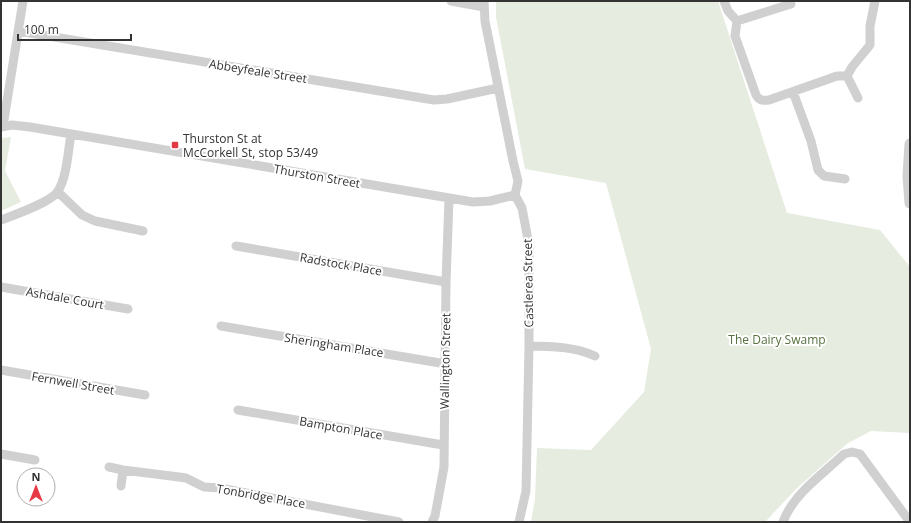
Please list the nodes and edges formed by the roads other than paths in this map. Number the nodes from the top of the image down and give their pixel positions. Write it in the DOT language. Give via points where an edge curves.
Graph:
graph roads {
  1 [pos="24,1"];
  2 [pos="451,1"];
  3 [pos="724,1"];
  4 [pos="875,1"];
  5 [pos="484,4"];
  6 [pos="791,4"];
  7 [pos="737,21"];
  8 [pos="18,31"];
  9 [pos="847,76"];
  10 [pos="498,88"];
  11 [pos="793,92"];
  12 [pos="858,98"];
  13 [pos="2,126"];
  14 [pos="71,134"];
  15 [pos="910,144"];
  16 [pos="845,179"];
  17 [pos="58,192"];
  18 [pos="515,196"];
  19 [pos="449,199"];
  20 [pos="910,203"];
  21 [pos="1,220"];
  22 [pos="143,230"];
  23 [pos="236,246"];
  24 [pos="446,282"];
  25 [pos="1,287"];
  26 [pos="128,309"];
  27 [pos="222,326"];
  28 [pos="529,346"];
  29 [pos="595,356"];
  30 [pos="446,364"];
  31 [pos="1,370"];
  32 [pos="145,395"];
  33 [pos="238,410"];
  34 [pos="443,445"];
  35 [pos="1,454"];
  36 [pos="35,460"];
  37 [pos="109,467"];
  38 [pos="123,470"];
  39 [pos="121,486"];
  40 [pos="399,522"];
  41 [pos="432,522"];
  42 [pos="519,522"];
  43 [pos="783,522"];
  44 [pos="910,522"];
  1 -- 8 [label="street"];
  2 -- 5 [label="street"];
  3 -- 7 [label="street" via="728,11"];
  4 -- 9 [label="street" via="870,26 870,45"];
  5 -- 10 [label="street"];
  6 -- 7 [label="street"];
  7 -- 11 [label="street" via="735,36 758,99 769,100"];
  8 -- 10 [label="street, Abbeyfeale Street" via="434,100"];
  8 -- 13 [label="street"];
  9 -- 11 [label="street" via="837,76"];
  9 -- 12 [label="street"];
  10 -- 18 [label="street" via="518,178"];
  11 -- 16 [label="street" via="811,141 818,170 824,176"];
  13 -- 14 [label="street, Thurston Street" via="30,127"];
  14 -- 17 [label="street" via="64,178"];
  14 -- 19 [label="street, Thurston Street"];
  15 -- 20 [label="street"];
  17 -- 21 [label="street" via="40,204"];
  17 -- 22 [label="street" via="82,215 95,221"];
  18 -- 19 [label="street, Thurston Street" via="483,202"];
  18 -- 28 [label="street, Castlerea Street" via="522,208 529,245"];
  19 -- 24 [label="street, Wallington Street"];
  23 -- 24 [label="street, Radstock Place"];
  24 -- 30 [label="street, Wallington Street"];
  25 -- 26 [label="street, Ashdale Court"];
  27 -- 30 [label="street, Sheringham Place"];
  28 -- 29 [label="street" via="582,350"];
  28 -- 42 [label="street, Castlerea Street" via="526,491"];
  30 -- 34 [label="street, Wallington Street"];
  31 -- 32 [label="street, Fernwell Street"];
  33 -- 34 [label="street, Bampton Place"];
  34 -- 41 [label="street, Wallington Street" via="444,467"];
  35 -- 36 [label="street"];
  37 -- 38 [label="street, Tonbridge Place"];
  38 -- 39 [label="street"];
  38 -- 40 [label="street, Tonbridge Place" via="186,478 204,487"];
  43 -- 44 [label="street" via="802,492 844,454 852,452 860,454"];
}
